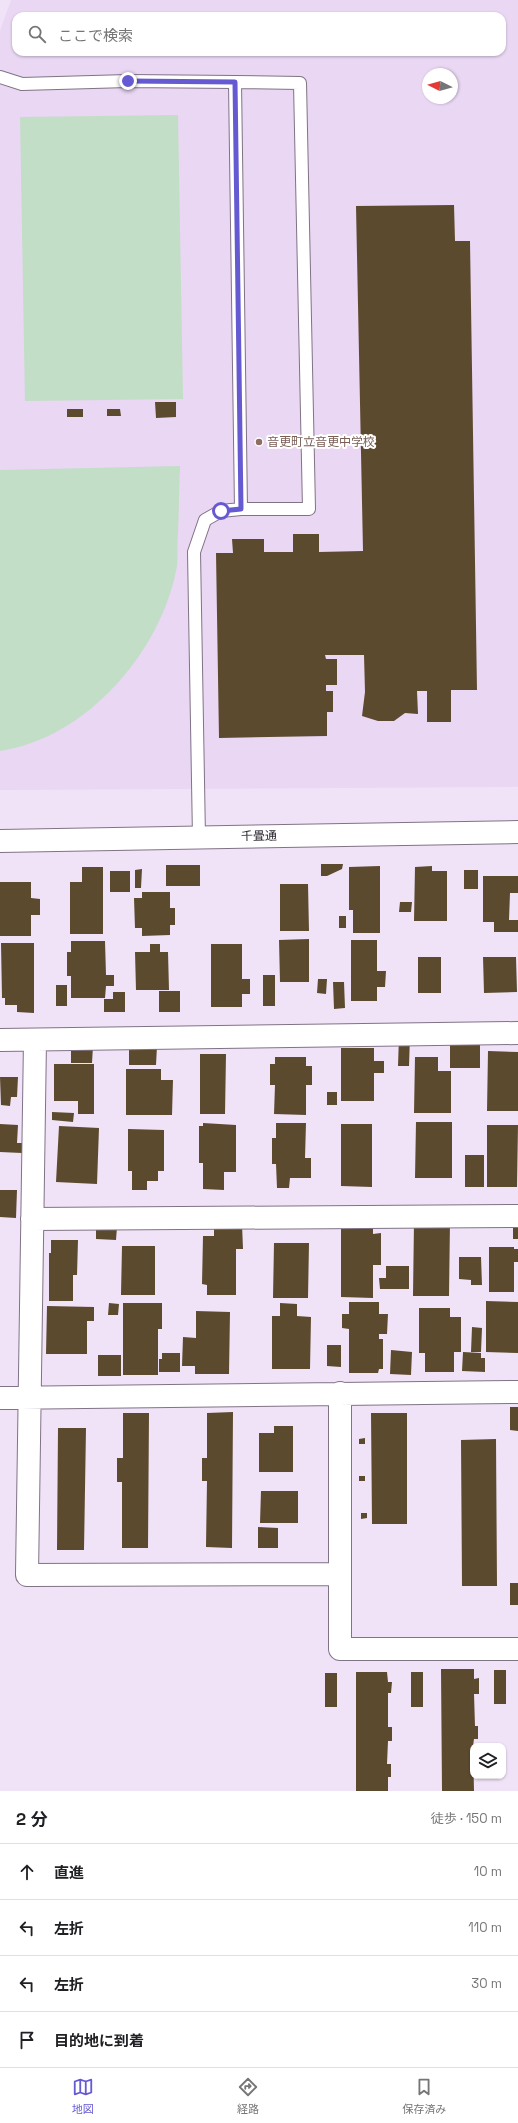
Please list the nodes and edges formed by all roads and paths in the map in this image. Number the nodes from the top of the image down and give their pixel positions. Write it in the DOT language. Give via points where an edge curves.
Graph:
graph roads {
  1 [pos="0,77"];
  2 [pos="235,82"];
  3 [pos="241,509"];
  4 [pos="518,832"];
  5 [pos="199,838"];
  6 [pos="0,841"];
  7 [pos="518,1033"];
  8 [pos="0,1040"];
  9 [pos="35,1040"];
  10 [pos="518,1216"];
  11 [pos="32,1219"];
  12 [pos="518,1392"];
  13 [pos="340,1393"];
  14 [pos="30,1397"];
  15 [pos="0,1398"];
  16 [pos="340,1574"];
  17 [pos="518,1649"];
  1 -- 2 [label="lane" via="22,84 128,81"];
  2 -- 3 [label="lane"];
  2 -- 3 [label="lane" via="300,83 309,501 309,509"];
  3 -- 5 [label="lane" via="221,511 205,520 194,552"];
  4 -- 5 [label="street, 千畳通"];
  5 -- 6 [label="street, 千畳通"];
  7 -- 9 [label="street"];
  8 -- 9 [label="street"];
  9 -- 11 [label="street"];
  10 -- 11 [label="street"];
  11 -- 14 [label="street"];
  12 -- 13 [label="street"];
  13 -- 14 [label="street"];
  13 -- 16 [label="street"];
  14 -- 15 [label="street"];
  14 -- 16 [label="street" via="27,1575"];
  16 -- 17 [label="street" via="340,1649"];
}
